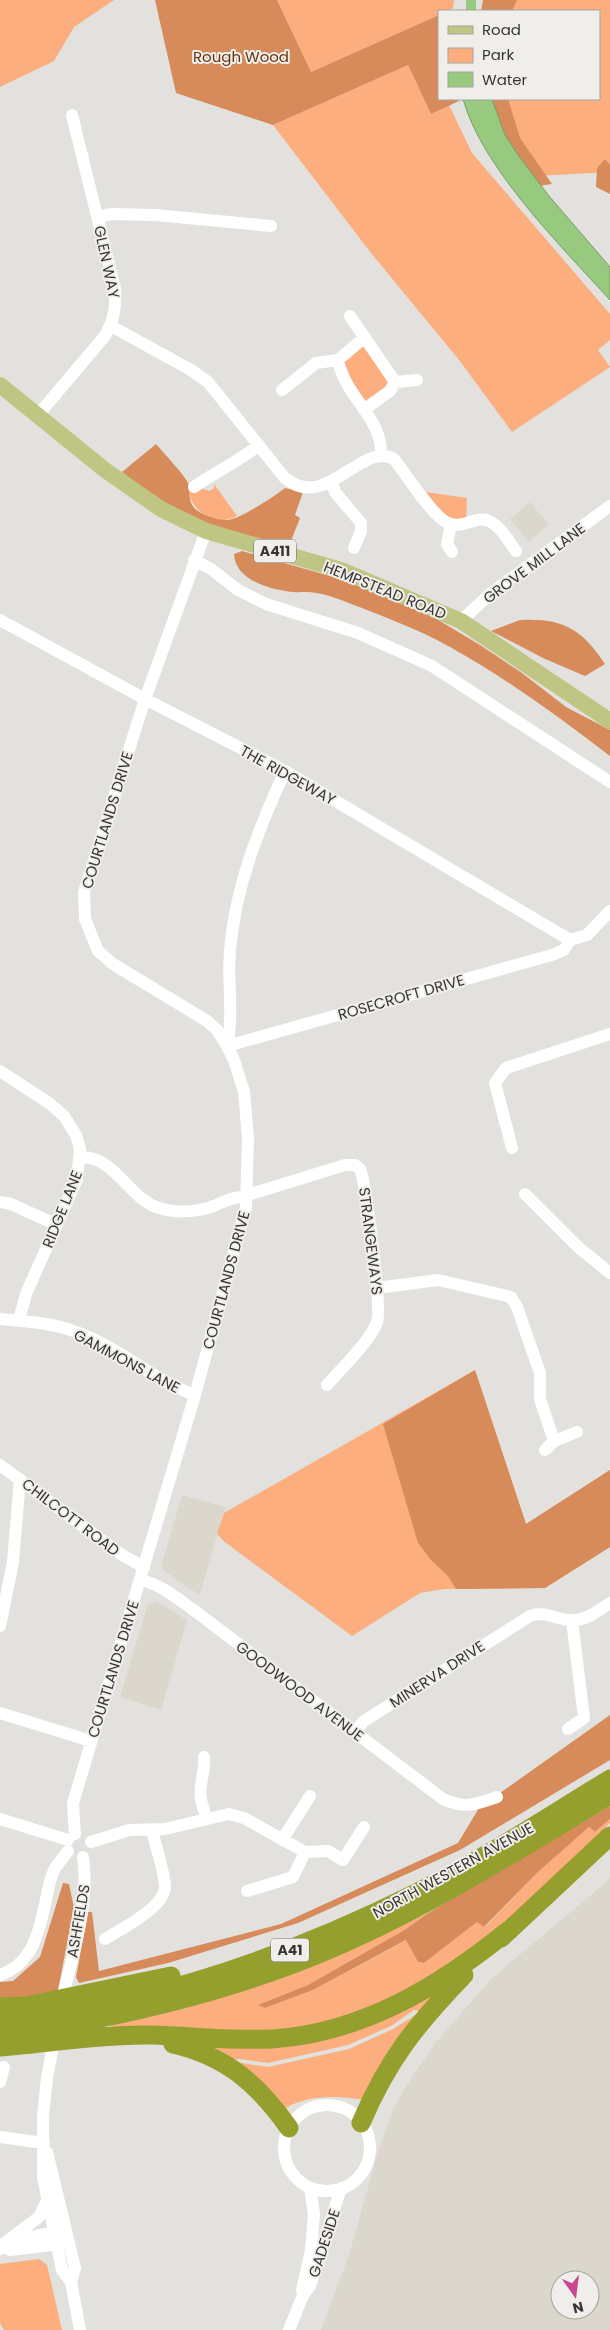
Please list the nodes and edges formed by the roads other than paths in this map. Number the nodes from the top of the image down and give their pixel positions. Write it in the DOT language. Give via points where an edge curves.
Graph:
graph roads {
  1 [pos="72,114"];
  2 [pos="97,217"];
  3 [pos="271,226"];
  4 [pos="350,316"];
  5 [pos="111,326"];
  6 [pos="365,337"];
  7 [pos="338,360"];
  8 [pos="417,380"];
  9 [pos="395,382"];
  10 [pos="0,385"];
  11 [pos="282,390"];
  12 [pos="364,410"];
  13 [pos="38,415"];
  14 [pos="259,446"];
  15 [pos="381,455"];
  16 [pos="332,483"];
  17 [pos="194,487"];
  18 [pos="610,506"];
  19 [pos="451,525"];
  20 [pos="206,531"];
  21 [pos="354,548"];
  22 [pos="516,551"];
  23 [pos="452,552"];
  24 [pos="194,560"];
  25 [pos="0,620"];
  26 [pos="461,621"];
  27 [pos="145,699"];
  28 [pos="610,721"];
  29 [pos="285,771"];
  30 [pos="610,782"];
  31 [pos="610,912"];
  32 [pos="570,940"];
  33 [pos="610,1034"];
  34 [pos="227,1046"];
  35 [pos="0,1071"];
  36 [pos="512,1148"];
  37 [pos="80,1157"];
  38 [pos="525,1194"];
  39 [pos="246,1195"];
  40 [pos="0,1202"];
  41 [pos="57,1225"];
  42 [pos="610,1273"];
  43 [pos="377,1288"];
  44 [pos="0,1319"];
  45 [pos="19,1320"];
  46 [pos="327,1385"];
  47 [pos="195,1395"];
  48 [pos="577,1432"];
  49 [pos="554,1441"];
  50 [pos="545,1450"];
  51 [pos="0,1465"];
  52 [pos="20,1479"];
  53 [pos="144,1567"];
  54 [pos="140,1580"];
  55 [pos="3,1591"];
  56 [pos="610,1603"];
  57 [pos="572,1620"];
  58 [pos="0,1626"];
  59 [pos="0,1713"];
  60 [pos="568,1729"];
  61 [pos="354,1732"];
  62 [pos="91,1741"];
  63 [pos="204,1757"];
  64 [pos="610,1779"];
  65 [pos="610,1795"];
  66 [pos="310,1796"];
  67 [pos="497,1797"];
  68 [pos="0,1819"];
  69 [pos="207,1819"];
  70 [pos="364,1827"];
  71 [pos="152,1830"];
  72 [pos="610,1836"];
  73 [pos="282,1840"];
  74 [pos="70,1841"];
  75 [pos="91,1842"];
  76 [pos="493,1850"];
  77 [pos="305,1852"];
  78 [pos="83,1857"];
  79 [pos="247,1891"];
  80 [pos="509,1930"];
  81 [pos="105,1939"];
  82 [pos="0,1975"];
  83 [pos="0,2007"];
  84 [pos="0,2021"];
  85 [pos="0,2035"];
  86 [pos="112,2037"];
  87 [pos="0,2047"];
  88 [pos="4,2066"];
  89 [pos="0,2082"];
  90 [pos="361,2123"];
  91 [pos="289,2128"];
  92 [pos="0,2137"];
  93 [pos="44,2143"];
  94 [pos="310,2188"];
  95 [pos="341,2188"];
  96 [pos="48,2198"];
  97 [pos="60,2238"];
  98 [pos="0,2249"];
  99 [pos="303,2296"];
  100 [pos="80,2330"];
  101 [pos="289,2330"];
  1 -- 2 [label="street, GLEN WAY"];
  2 -- 3 [label="street" via="155,215"];
  2 -- 5 [label="street, GLEN WAY" via="115,289 116,310"];
  4 -- 6 [label="street"];
  5 -- 13 [label="street, GLEN WAY"];
  5 -- 14 [label="street" via="200,376"];
  6 -- 7 [label="street"];
  6 -- 9 [label="street"];
  7 -- 11 [label="street" via="316,363"];
  7 -- 12 [label="street" via="341,374"];
  8 -- 9 [label="street"];
  9 -- 12 [label="street" via="390,391"];
  10 -- 13 [label="main road, HEMPSTEAD ROAD / A411"];
  12 -- 15 [label="street" via="380,434"];
  13 -- 20 [label="main road, HEMPSTEAD ROAD / A411" via="132,490 161,509"];
  14 -- 16 [label="street" via="292,483 311,486"];
  14 -- 17 [label="street"];
  15 -- 16 [label="street" via="363,462"];
  15 -- 19 [label="street" via="394,459 439,517"];
  16 -- 21 [label="street" via="335,492 361,524"];
  18 -- 26 [label="street, GROVE MILL LANE" via="491,593"];
  19 -- 22 [label="street" via="488,520"];
  19 -- 23 [label="street" via="448,544"];
  20 -- 24 [label="street, COURTLANDS DRIVE"];
  20 -- 26 [label="main road, HEMPSTEAD ROAD / A411" via="344,571"];
  24 -- 27 [label="street, COURTLANDS DRIVE"];
  24 -- 30 [label="street" via="238,590 266,604 358,633 432,666"];
  25 -- 27 [label="street, THE RIDGEWAY"];
  26 -- 28 [label="main road, HEMPSTEAD ROAD / A411"];
  27 -- 29 [label="street, THE RIDGEWAY"];
  27 -- 34 [label="street, COURTLANDS DRIVE" via="84,892 85,919 98,951 104,957 207,1021"];
  29 -- 32 [label="street, THE RIDGEWAY"];
  29 -- 34 [label="street" via="258,832 234,913 230,953 232,1026"];
  31 -- 32 [label="street, ROSECROFT DRIVE" via="587,935"];
  32 -- 34 [label="street, ROSECROFT DRIVE" via="564,950 552,955"];
  33 -- 36 [label="street" via="506,1068 495,1083"];
  34 -- 39 [label="street, COURTLANDS DRIVE" via="240,1077 247,1112"];
  35 -- 37 [label="street, RIDGE LANE" via="64,1116 76,1135"];
  37 -- 39 [label="street" via="103,1163 149,1204 160,1208 201,1210 229,1198"];
  37 -- 41 [label="street, RIDGE LANE" via="77,1179"];
  38 -- 42 [label="street"];
  39 -- 43 [label="street, STRANGEWAYS" via="345,1165 358,1167 362,1173"];
  39 -- 47 [label="street, COURTLANDS DRIVE" via="243,1221"];
  40 -- 41 [label="street"];
  41 -- 45 [label="street, RIDGE LANE" via="26,1294"];
  43 -- 46 [label="street, STRANGEWAYS" via="377,1323"];
  43 -- 49 [label="street" via="438,1280 511,1297 540,1373 540,1399"];
  44 -- 45 [label="street, GAMMONS LANE"];
  45 -- 47 [label="street, GAMMONS LANE" via="76,1332 171,1386"];
  47 -- 53 [label="street, COURTLANDS DRIVE"];
  48 -- 49 [label="street"];
  49 -- 50 [label="street"];
  51 -- 52 [label="street, CHILCOTT ROAD"];
  52 -- 53 [label="street, CHILCOTT ROAD" via="122,1555"];
  52 -- 55 [label="street" via="13,1562"];
  53 -- 54 [label="street, COURTLANDS DRIVE"];
  54 -- 61 [label="street, GOODWOOD AVENUE" via="153,1583 172,1595"];
  54 -- 62 [label="street, COURTLANDS DRIVE"];
  55 -- 58 [label="street"];
  56 -- 57 [label="street" via="584,1618"];
  57 -- 60 [label="street" via="584,1718"];
  57 -- 61 [label="street, MINERVA DRIVE" via="542,1613 522,1621 364,1721"];
  59 -- 62 [label="street"];
  61 -- 67 [label="street, GOODWOOD AVENUE" via="458,1806"];
  62 -- 74 [label="street, COURTLANDS DRIVE" via="73,1803"];
  63 -- 69 [label="street" via="206,1767 202,1773 200,1798"];
  64 -- 76 [label="highway, NORTH WESTERN AVENUE / A41"];
  65 -- 85 [label="highway, NORTH WESTERN AVENUE / A41" via="466,1882 334,1947 244,1981 150,2008"];
  66 -- 73 [label="street"];
  68 -- 74 [label="street"];
  69 -- 71 [label="street"];
  69 -- 73 [label="street" via="229,1814 244,1818"];
  70 -- 77 [label="street" via="343,1860 328,1851"];
  71 -- 75 [label="street" via="129,1830"];
  71 -- 81 [label="street" via="165,1888 158,1902 144,1914"];
  72 -- 80 [label="highway"];
  73 -- 77 [label="street"];
  74 -- 75 [label="street" via="83,1834"];
  74 -- 78 [label="street" via="73,1856"];
  74 -- 82 [label="street" via="51,1878 29,1955 17,1968"];
  75 -- 78 [label="street" via="89,1852"];
  76 -- 83 [label="highway" via="302,1934 238,1958 174,1976 26,2006"];
  76 -- 84 [label="highway, NORTH WESTERN AVENUE / A41" via="416,1893 327,1936 252,1964 111,2004"];
  77 -- 79 [label="street" via="292,1877"];
  78 -- 93 [label="street, ASHFIELDS" via="84,1902 51,2054 43,2116"];
  80 -- 86 [label="highway" via="475,1958 428,1989 342,2026 274,2039"];
  80 -- 90 [label="highway" via="409,2036 377,2087"];
  86 -- 87 [label="highway"];
  86 -- 91 [label="highway" via="170,2043 228,2065 250,2082"];
  88 -- 89 [label="street"];
  90 -- 91 [label="street" via="343,2108 320,2106 298,2116"];
  90 -- 95 [label="street" via="368,2137 368,2160 360,2174"];
  91 -- 94 [label="street" via="284,2143 285,2159 292,2173"];
  92 -- 93 [label="street"];
  93 -- 96 [label="street" via="42,2177"];
  93 -- 97 [label="street" via="55,2180"];
  94 -- 95 [label="street" via="326,2191"];
  94 -- 99 [label="street, GADESIDE" via="314,2214 311,2250 302,2284"];
  95 -- 99 [label="street, GADESIDE" via="313,2278"];
  96 -- 97 [label="street"];
  96 -- 98 [label="street" via="39,2217"];
  97 -- 98 [label="street"];
  97 -- 100 [label="street" via="62,2270 71,2282"];
  99 -- 101 [label="street, GADESIDE"];
}
